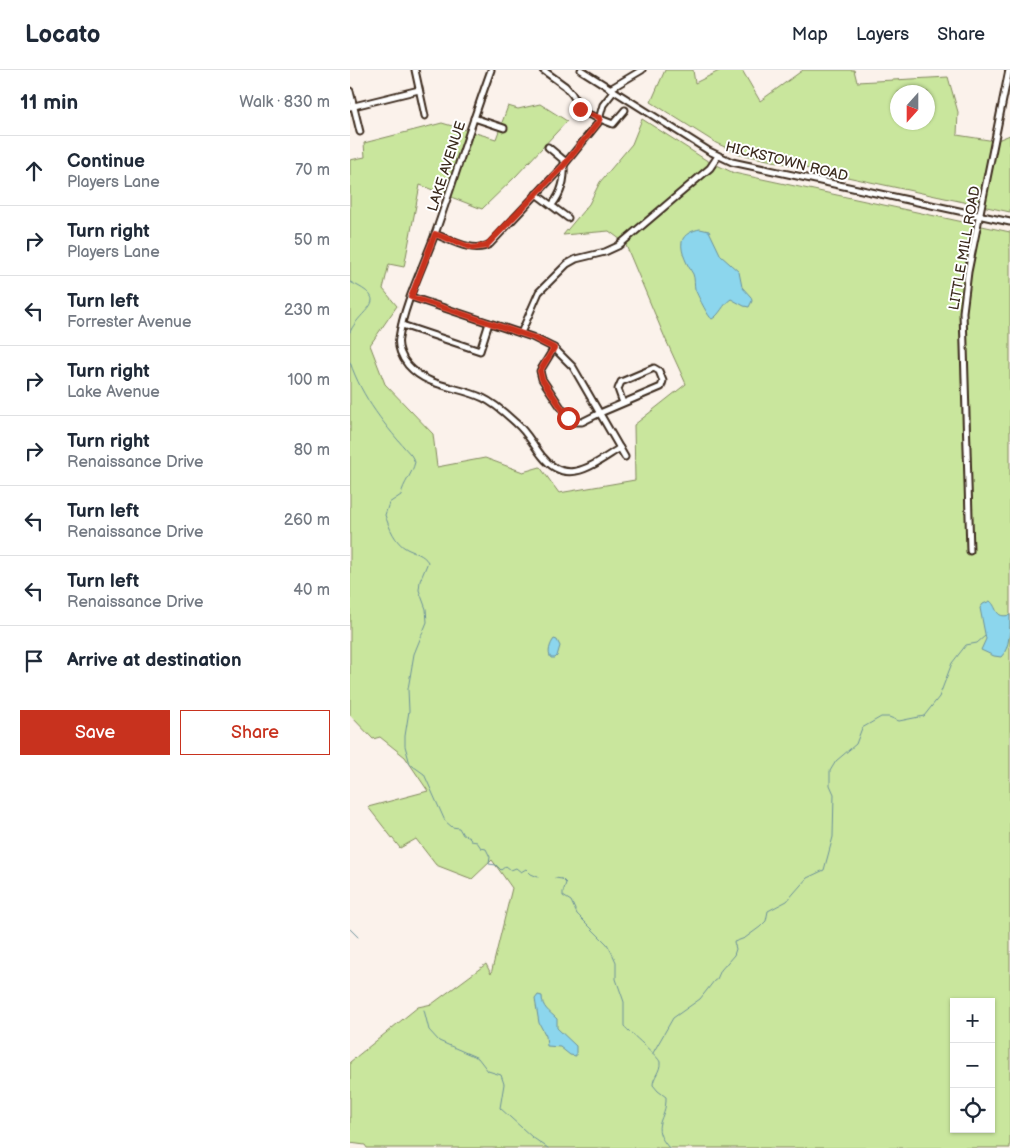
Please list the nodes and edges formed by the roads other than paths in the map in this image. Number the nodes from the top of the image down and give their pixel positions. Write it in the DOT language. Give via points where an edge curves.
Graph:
graph roads {
  1 [pos="414,70"];
  2 [pos="491,70"];
  3 [pos="543,70"];
  4 [pos="580,70"];
  5 [pos="642,70"];
  6 [pos="1009,70"];
  7 [pos="419,90"];
  8 [pos="612,90"];
  9 [pos="350,91"];
  10 [pos="352,107"];
  11 [pos="625,110"];
  12 [pos="425,116"];
  13 [pos="474,118"];
  14 [pos="600,118"];
  15 [pos="504,128"];
  16 [pos="360,132"];
  17 [pos="548,147"];
  18 [pos="718,156"];
  19 [pos="565,163"];
  20 [pos="536,194"];
  21 [pos="552,205"];
  22 [pos="980,215"];
  23 [pos="568,218"];
  24 [pos="1010,222"];
  25 [pos="435,234"];
  26 [pos="411,297"];
  27 [pos="489,323"];
  28 [pos="402,325"];
  29 [pos="521,333"];
  30 [pos="554,348"];
  31 [pos="623,403"];
  32 [pos="600,412"];
  33 [pos="620,448"];
  34 [pos="625,457"];
  35 [pos="970,551"];
  1 -- 7 [label="street"];
  2 -- 13 [label="street, LAKE AVENUE"];
  3 -- 14 [label="street" via="569,90 580,109"];
  4 -- 8 [label="street, HICKSTOWN ROAD"];
  5 -- 8 [label="street"];
  6 -- 22 [label="street, LITTLE MILL ROAD"];
  7 -- 10 [label="street"];
  7 -- 12 [label="street"];
  8 -- 14 [label="street"];
  8 -- 18 [label="street, HICKSTOWN ROAD"];
  9 -- 10 [label="street"];
  10 -- 16 [label="street"];
  11 -- 14 [label="street" via="614,124"];
  13 -- 15 [label="street"];
  13 -- 25 [label="street, LAKE AVENUE"];
  14 -- 19 [label="street"];
  17 -- 19 [label="street"];
  18 -- 22 [label="street, HICKSTOWN ROAD" via="740,164"];
  18 -- 29 [label="street" via="710,168 618,246 567,264 539,292"];
  19 -- 20 [label="street"];
  19 -- 21 [label="street" via="559,196"];
  20 -- 21 [label="street"];
  20 -- 25 [label="street" via="486,246 472,248"];
  21 -- 23 [label="street"];
  22 -- 24 [label="street, HICKSTOWN ROAD"];
  22 -- 35 [label="street, LITTLE MILL ROAD" via="963,312"];
  25 -- 26 [label="street, LAKE AVENUE"];
  26 -- 27 [label="street"];
  26 -- 28 [label="street, LAKE AVENUE"];
  27 -- 28 [label="street" via="480,351"];
  27 -- 29 [label="street"];
  28 -- 33 [label="street, LAKE AVENUE" via="398,340 400,351 417,374 448,388 484,398 498,407 522,428 543,458 554,467 565,473 582,471"];
  29 -- 30 [label="street"];
  30 -- 32 [label="street" via="573,366"];
  30 -- 32 [label="street" via="540,371 554,399 574,422 582,422"];
  31 -- 31 [label="street" via="661,387 663,381 659,371 654,368 620,382 618,389"];
  31 -- 32 [label="street"];
  32 -- 33 [label="street"];
  33 -- 34 [label="street"];
}
